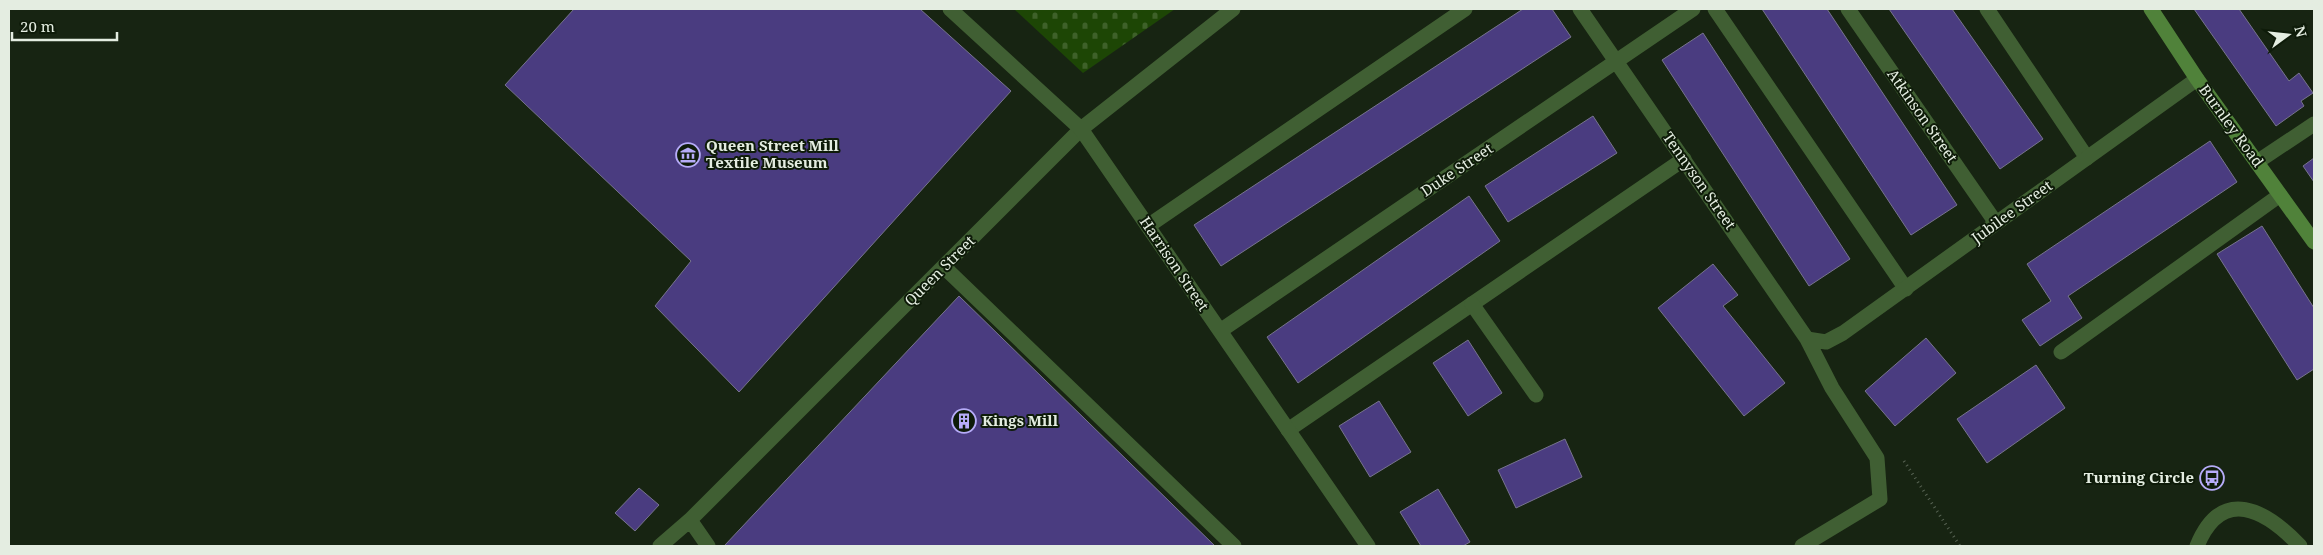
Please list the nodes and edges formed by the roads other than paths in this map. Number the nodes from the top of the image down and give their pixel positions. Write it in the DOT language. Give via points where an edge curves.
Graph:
graph roads {
  1 [pos="950,9"];
  2 [pos="1233,9"];
  3 [pos="1464,9"];
  4 [pos="1580,9"];
  5 [pos="1694,9"];
  6 [pos="1715,9"];
  7 [pos="1848,9"];
  8 [pos="1987,9"];
  9 [pos="2150,9"];
  10 [pos="1616,61"];
  11 [pos="2197,78"];
  12 [pos="2314,124"];
  13 [pos="1081,130"];
  14 [pos="2087,158"];
  15 [pos="1684,159"];
  16 [pos="2257,162"];
  17 [pos="2280,195"];
  18 [pos="1996,223"];
  19 [pos="1148,226"];
  20 [pos="2314,242"];
  21 [pos="944,267"];
  22 [pos="1906,289"];
  23 [pos="1472,304"];
  24 [pos="1220,332"];
  25 [pos="1808,339"];
  26 [pos="2061,352"];
  27 [pos="1536,395"];
  28 [pos="1288,430"];
  29 [pos="690,520"];
  30 [pos="660,546"];
  31 [pos="708,546"];
  32 [pos="1234,546"];
  33 [pos="1368,546"];
  34 [pos="1802,546"];
  35 [pos="2197,546"];
  36 [pos="2300,546"];
  1 -- 13 [label="street, Harrison Street"];
  2 -- 13 [label="street, Queen Street"];
  3 -- 19 [label="street"];
  4 -- 10 [label="street, Tennyson Street"];
  5 -- 10 [label="street, Duke Street"];
  6 -- 22 [label="street"];
  7 -- 18 [label="street, Atkinson Street"];
  8 -- 14 [label="street"];
  9 -- 11 [label="street, Burnley Road"];
  10 -- 15 [label="street, Tennyson Street"];
  10 -- 24 [label="street, Duke Street"];
  11 -- 14 [label="street, Jubilee Street"];
  11 -- 16 [label="street, Burnley Road"];
  12 -- 16 [label="street"];
  13 -- 19 [label="street, Harrison Street"];
  13 -- 21 [label="street, Queen Street"];
  14 -- 18 [label="street, Jubilee Street"];
  15 -- 23 [label="street"];
  15 -- 25 [label="street, Tennyson Street"];
  16 -- 17 [label="street, Burnley Road"];
  17 -- 20 [label="street, Burnley Road"];
  17 -- 26 [label="street"];
  18 -- 22 [label="street, Jubilee Street"];
  19 -- 24 [label="street, Harrison Street"];
  21 -- 29 [label="street, Queen Street"];
  21 -- 32 [label="street"];
  22 -- 25 [label="street, Jubilee Street" via="1826,342"];
  23 -- 27 [label="street"];
  23 -- 28 [label="street"];
  24 -- 28 [label="street, Harrison Street"];
  25 -- 34 [label="street, Tennyson Street" via="1832,388 1877,458 1880,499"];
  28 -- 33 [label="street, Harrison Street"];
  29 -- 30 [label="street, Queen Street"];
  29 -- 31 [label="street"];
  35 -- 36 [label="street" via="2203,531 2222,513 2243,508 2267,516"];
}
